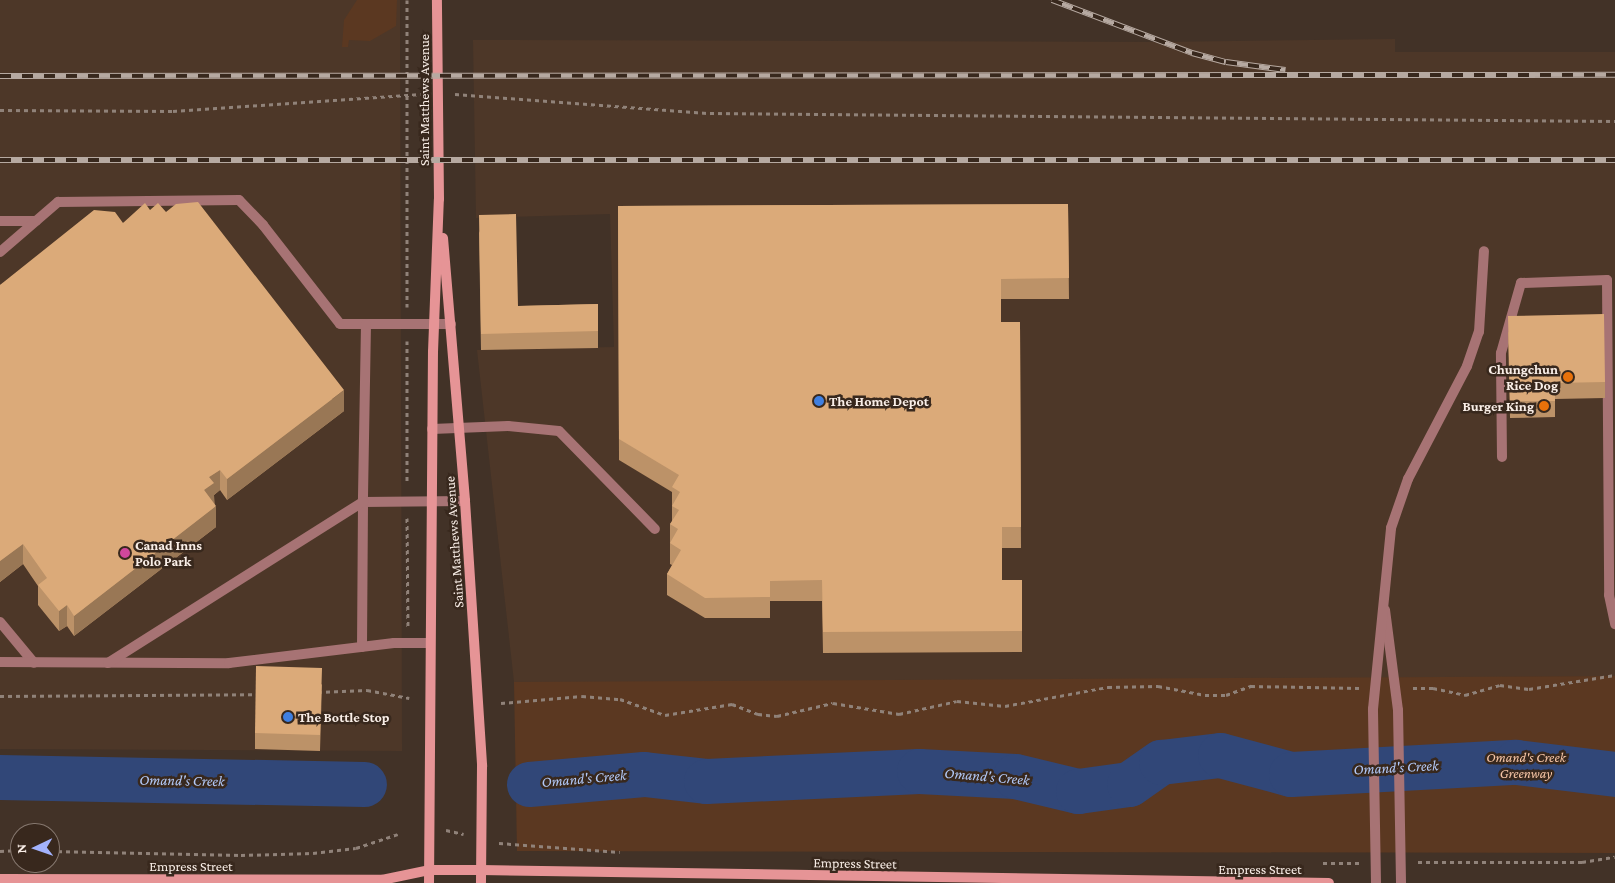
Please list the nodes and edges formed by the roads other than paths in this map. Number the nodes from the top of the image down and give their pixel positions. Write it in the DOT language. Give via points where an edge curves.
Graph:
graph roads {
  1 [pos="437,0"];
  2 [pos="439,199"];
  3 [pos="0,221"];
  4 [pos="36,221"];
  5 [pos="0,252"];
  6 [pos="1484,252"];
  7 [pos="366,324"];
  8 [pos="434,324"];
  9 [pos="451,324"];
  10 [pos="432,429"];
  11 [pos="460,429"];
  12 [pos="1502,457"];
  13 [pos="431,501"];
  14 [pos="465,501"];
  15 [pos="362,502"];
  16 [pos="655,530"];
  17 [pos="1383,594"];
  18 [pos="0,622"];
  19 [pos="1615,624"];
  20 [pos="429,643"];
  21 [pos="362,647"];
  22 [pos="0,662"];
  23 [pos="34,663"];
  24 [pos="107,664"];
  25 [pos="429,870"];
  26 [pos="481,870"];
  27 [pos="3,880"];
  28 [pos="72,881"];
  29 [pos="1048,881"];
  30 [pos="385,882"];
  31 [pos="429,883"];
  32 [pos="481,883"];
  33 [pos="1329,883"];
  34 [pos="1376,883"];
  35 [pos="1401,883"];
  1 -- 2 [label="street, Saint Matthews Avenue"];
  2 -- 8 [label="street, Saint Matthews Avenue"];
  2 -- 9 [label="street, Saint Matthews Avenue"];
  3 -- 4 [label="lane"];
  4 -- 5 [label="lane"];
  4 -- 7 [label="lane" via="58,202 239,200 264,225 340,324"];
  6 -- 17 [label="lane" via="1480,332 1467,366 1399,502 1391,528"];
  7 -- 8 [label="lane"];
  7 -- 15 [label="lane"];
  8 -- 9 [label="lane"];
  8 -- 10 [label="street, Saint Matthews Avenue"];
  9 -- 11 [label="street, Saint Matthews Avenue"];
  10 -- 11 [label="lane"];
  10 -- 13 [label="street, Saint Matthews Avenue"];
  11 -- 14 [label="street, Saint Matthews Avenue"];
  11 -- 16 [label="lane" via="508,426 559,431"];
  12 -- 19 [label="lane" via="1501,353 1521,283 1607,280 1609,595"];
  13 -- 14 [label="lane"];
  13 -- 15 [label="lane"];
  13 -- 20 [label="street, Saint Matthews Avenue"];
  14 -- 26 [label="street, Saint Matthews Avenue" via="482,766"];
  15 -- 21 [label="lane"];
  15 -- 24 [label="lane"];
  17 -- 34 [label="lane" via="1372,710"];
  17 -- 35 [label="lane" via="1398,710"];
  18 -- 23 [label="lane"];
  20 -- 21 [label="lane"];
  20 -- 25 [label="street, Saint Matthews Avenue"];
  21 -- 24 [label="lane" via="229,663"];
  22 -- 23 [label="lane"];
  23 -- 24 [label="lane"];
  25 -- 26 [label="street, Empress Street"];
  25 -- 30 [label="street, Empress Street"];
  25 -- 31 [label="street, Saint Matthews Avenue"];
  26 -- 29 [label="street, Empress Street"];
  26 -- 32 [label="street, Saint Matthews Avenue"];
  27 -- 28 [label="street, Empress Street"];
  28 -- 30 [label="street, Empress Street"];
  29 -- 33 [label="street, Empress Street"];
}
